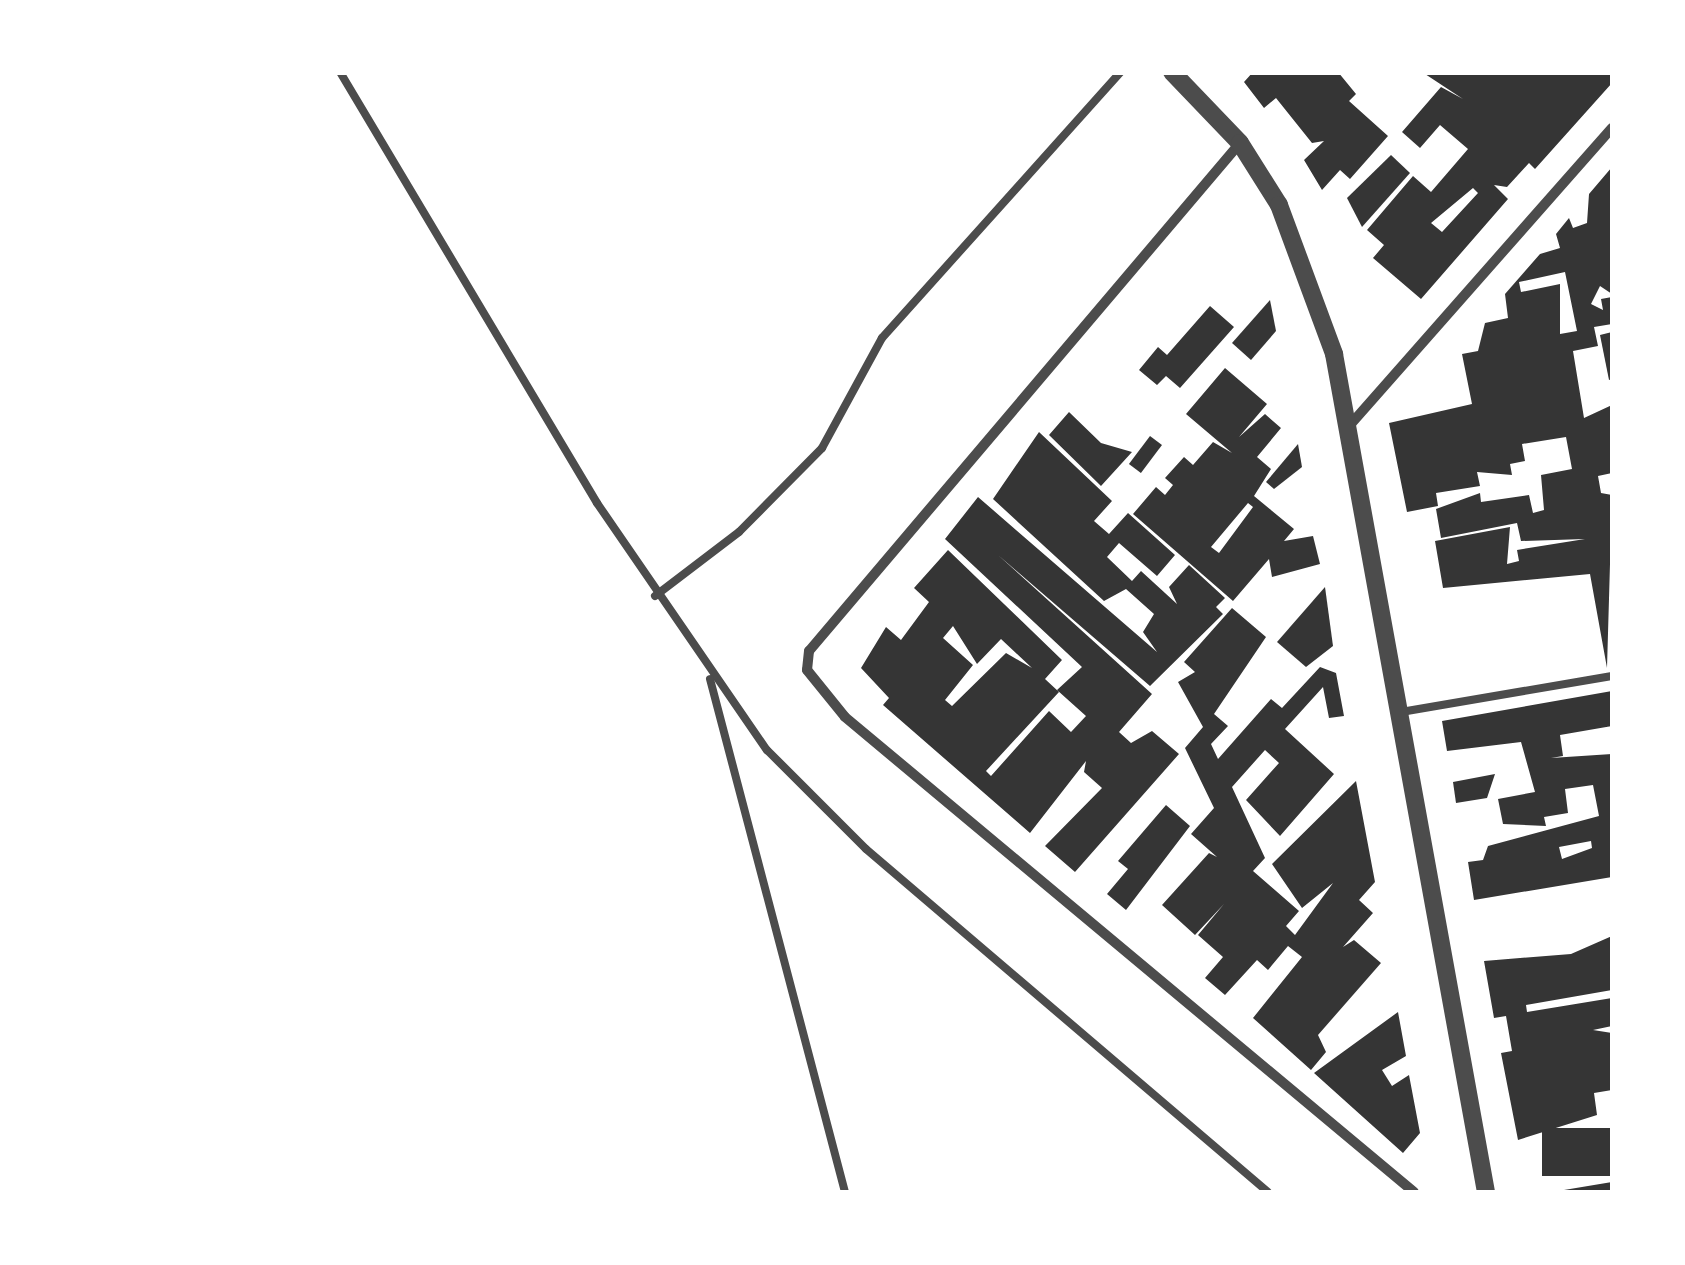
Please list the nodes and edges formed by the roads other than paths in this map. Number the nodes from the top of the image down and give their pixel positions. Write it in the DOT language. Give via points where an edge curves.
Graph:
graph roads {
  1 [pos="340,72"];
  2 [pos="1121,72"];
  3 [pos="1172,72"];
  4 [pos="1612,128"];
  5 [pos="1240,143"];
  6 [pos="1350,425"];
  7 [pos="656,596"];
  8 [pos="710,676"];
  9 [pos="1612,676"];
  10 [pos="1400,712"];
  11 [pos="845,1192"];
  12 [pos="1268,1192"];
  13 [pos="1414,1192"];
  14 [pos="1486,1192"];
  1 -- 7 [label="lane"];
  2 -- 7 [label="lane" via="882,338 822,448 739,532"];
  3 -- 5 [label="street"];
  4 -- 6 [label="street"];
  5 -- 6 [label="street" via="1300,248"];
  5 -- 13 [label="street" via="808,651 814,686 846,717"];
  6 -- 10 [label="street"];
  7 -- 8 [label="lane"];
  8 -- 11 [label="lane"];
  8 -- 12 [label="lane" via="766,750 866,849"];
  9 -- 10 [label="lane"];
  10 -- 14 [label="street"];
}
